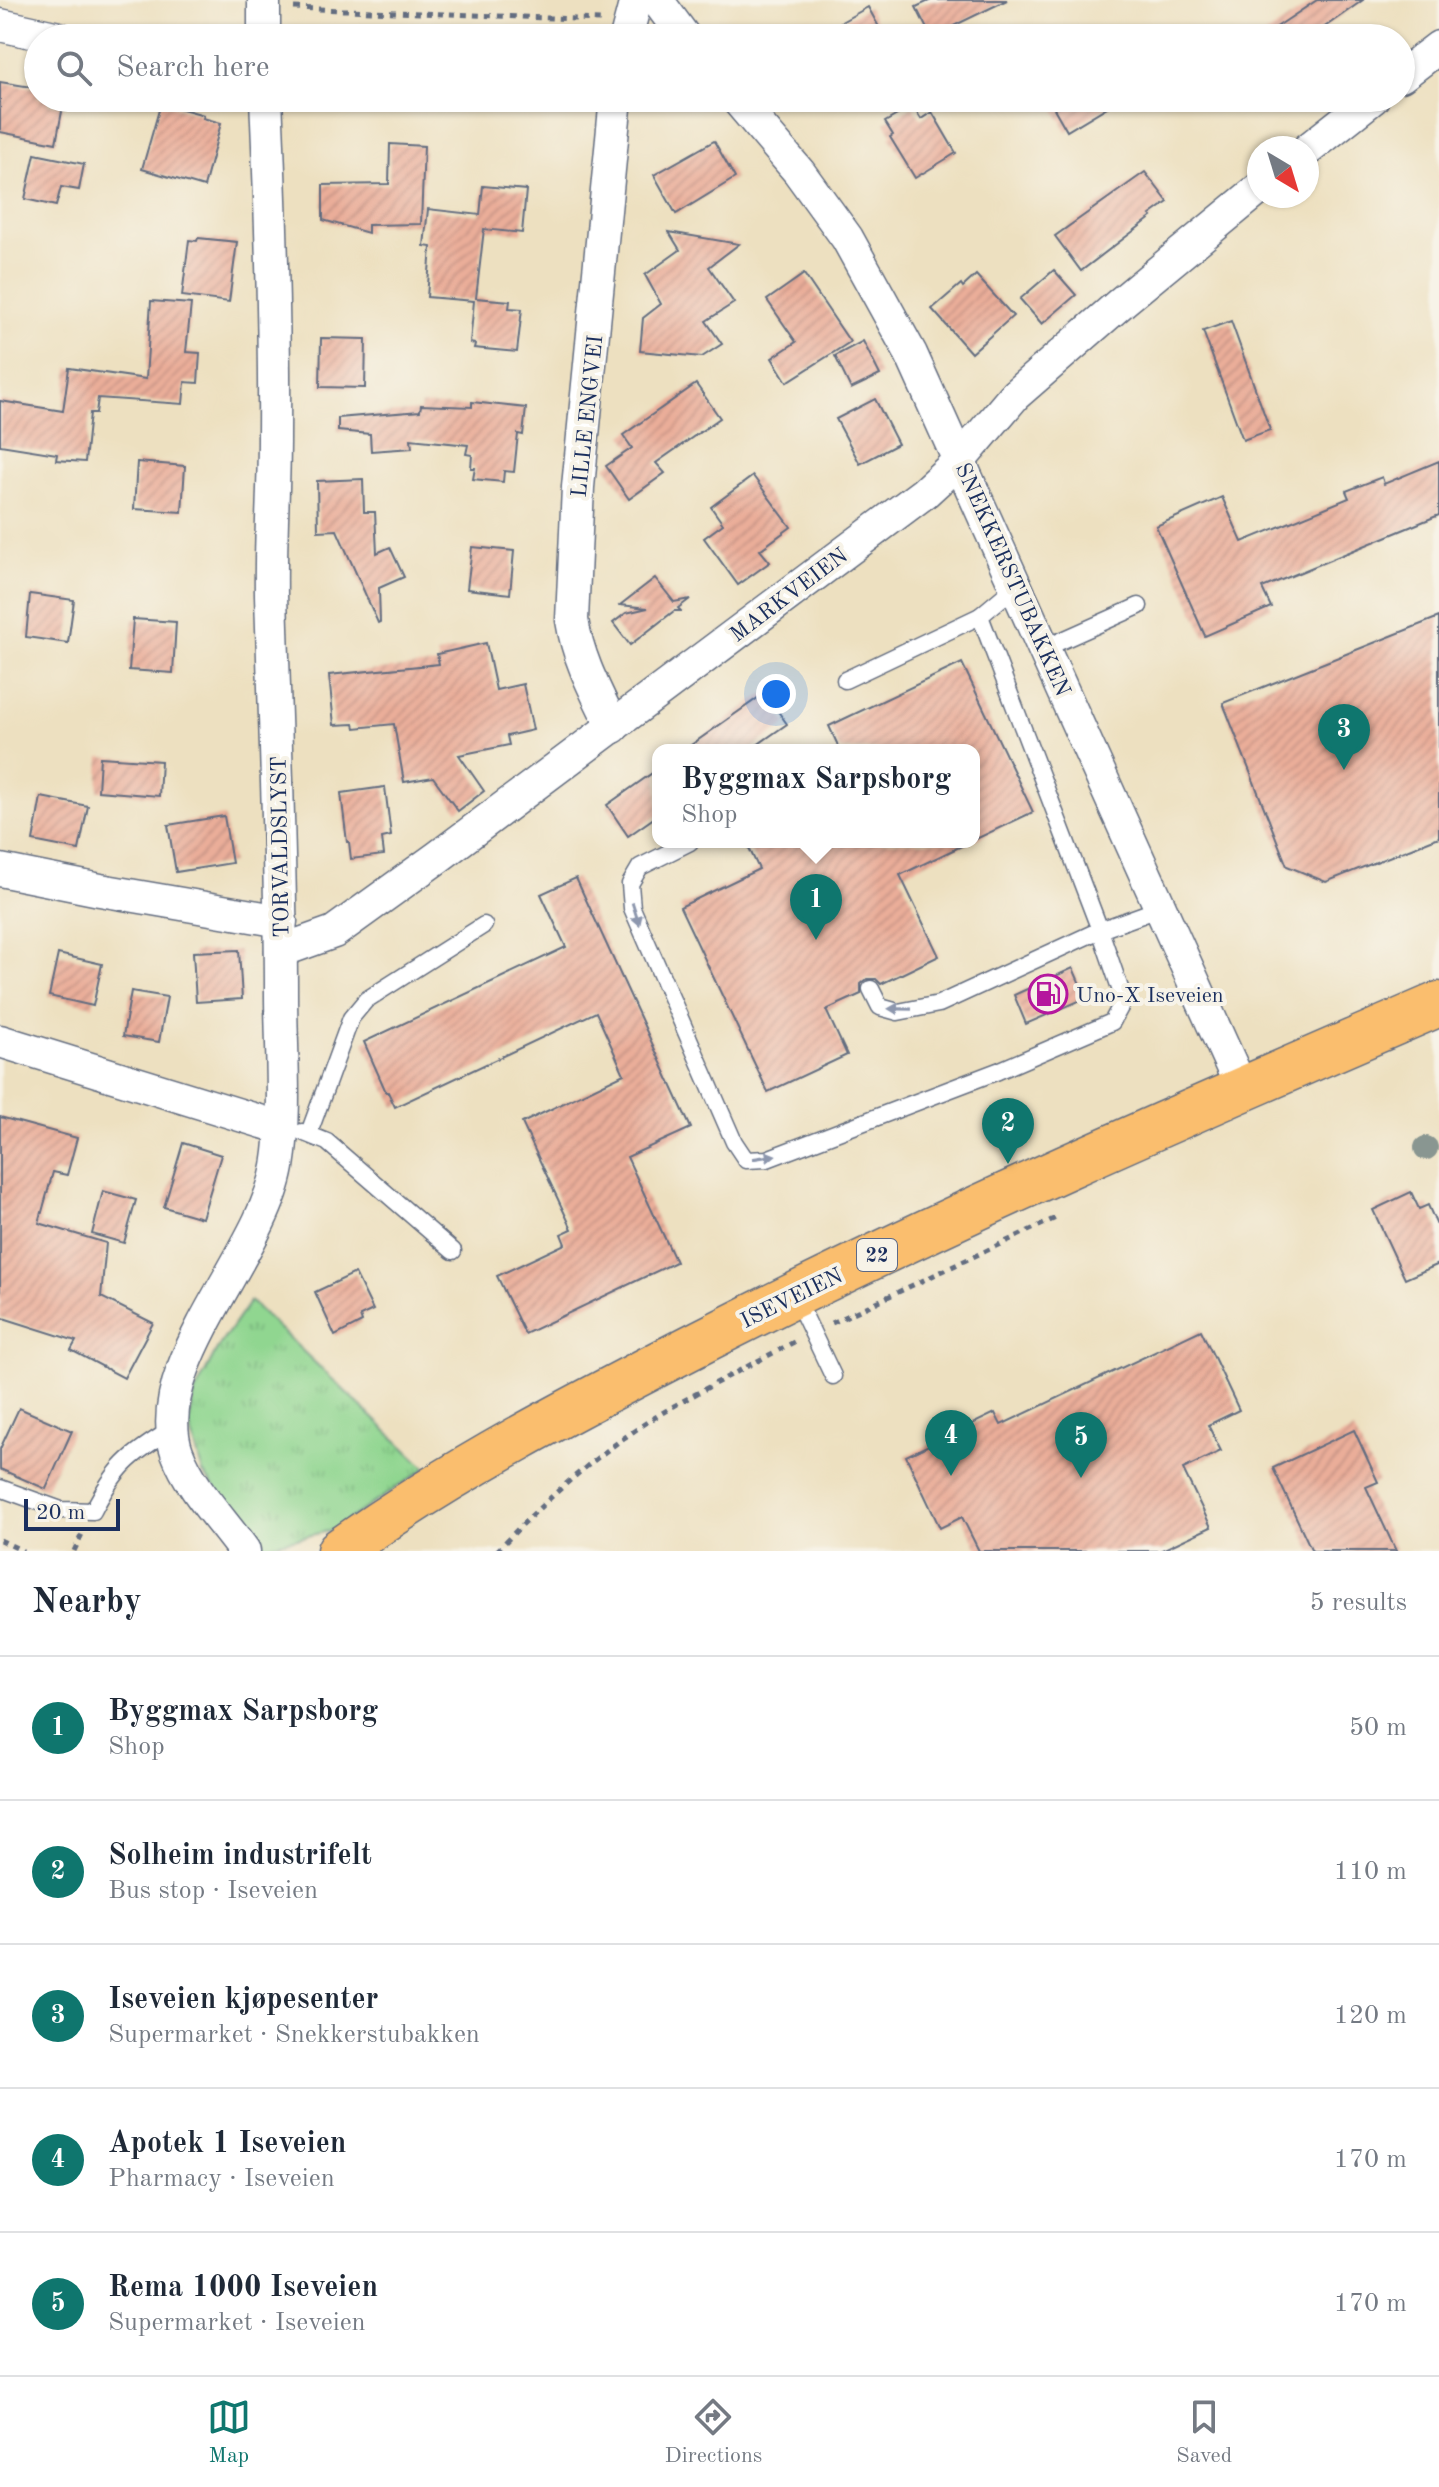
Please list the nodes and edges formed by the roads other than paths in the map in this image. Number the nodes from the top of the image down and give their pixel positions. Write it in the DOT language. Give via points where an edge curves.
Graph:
graph roads {
  1 [pos="657,0"];
  2 [pos="675,24"];
  3 [pos="0,25"];
  4 [pos="24,30"];
  5 [pos="1439,47"];
  6 [pos="1415,65"];
  7 [pos="267,112"];
  8 [pos="615,112"];
  9 [pos="748,112"];
  10 [pos="1355,112"];
  11 [pos="1319,141"];
  12 [pos="1247,199"];
  13 [pos="960,460"];
  14 [pos="1017,585"];
  15 [pos="1139,606"];
  16 [pos="980,616"];
  17 [pos="1045,648"];
  18 [pos="845,680"];
  19 [pos="613,727"];
  20 [pos="678,848"];
  21 [pos="0,870"];
  22 [pos="1161,908"];
  23 [pos="484,925"];
  24 [pos="1100,930"];
  25 [pos="281,936"];
  26 [pos="871,989"];
  27 [pos="1439,1004"];
  28 [pos="0,1041"];
  29 [pos="1242,1089"];
  30 [pos="295,1131"];
  31 [pos="453,1251"];
  32 [pos="803,1313"];
  33 [pos="833,1376"];
  34 [pos="171,1430"];
  35 [pos="0,1488"];
  36 [pos="244,1551"];
  37 [pos="339,1551"];
  1 -- 2 [label="street"];
  3 -- 4 [label="street"];
  5 -- 6 [label="street"];
  7 -- 25 [label="street, TORVALDSLYST"];
  8 -- 19 [label="street, LILLE ENGVEI" via="578,487 572,620 583,665"];
  9 -- 13 [label="street, SNEKKERSTUBAKKEN" via="847,238 911,354"];
  10 -- 11 [label="street"];
  12 -- 13 [label="street, MARKVEIEN" via="1015,395"];
  13 -- 14 [label="street, SNEKKERSTUBAKKEN"];
  13 -- 19 [label="street, MARKVEIEN" via="924,493"];
  14 -- 16 [label="lane"];
  14 -- 17 [label="street, SNEKKERSTUBAKKEN"];
  15 -- 17 [label="lane"];
  16 -- 18 [label="lane"];
  16 -- 24 [label="lane"];
  17 -- 22 [label="street, SNEKKERSTUBAKKEN"];
  19 -- 25 [label="street, MARKVEIEN" via="334,932"];
  20 -- 24 [label="lane, one-way" via="640,867 630,884 632,908 746,1160 767,1159 1112,1022 1124,1000"];
  21 -- 25 [label="street"];
  22 -- 24 [label="lane"];
  22 -- 29 [label="street, SNEKKERSTUBAKKEN"];
  23 -- 30 [label="lane" via="366,1000 351,1018"];
  24 -- 26 [label="lane, one-way" via="939,1004 898,1012 880,1007"];
  25 -- 30 [label="street, TORVALDSLYST"];
  27 -- 29 [label="highway, ISEVEIEN / 22"];
  28 -- 30 [label="street"];
  29 -- 32 [label="highway, ISEVEIEN / 22" via="925,1232"];
  30 -- 31 [label="lane" via="327,1142"];
  30 -- 34 [label="street, TORVALDSLYST" via="241,1259 191,1349 171,1410"];
  32 -- 33 [label="lane"];
  32 -- 37 [label="highway, ISEVEIEN / 22" via="577,1406 441,1482"];
  34 -- 35 [label="lane" via="121,1465 93,1511 61,1510"];
  34 -- 36 [label="street, TORVALDSLYST" via="184,1470"];
}
